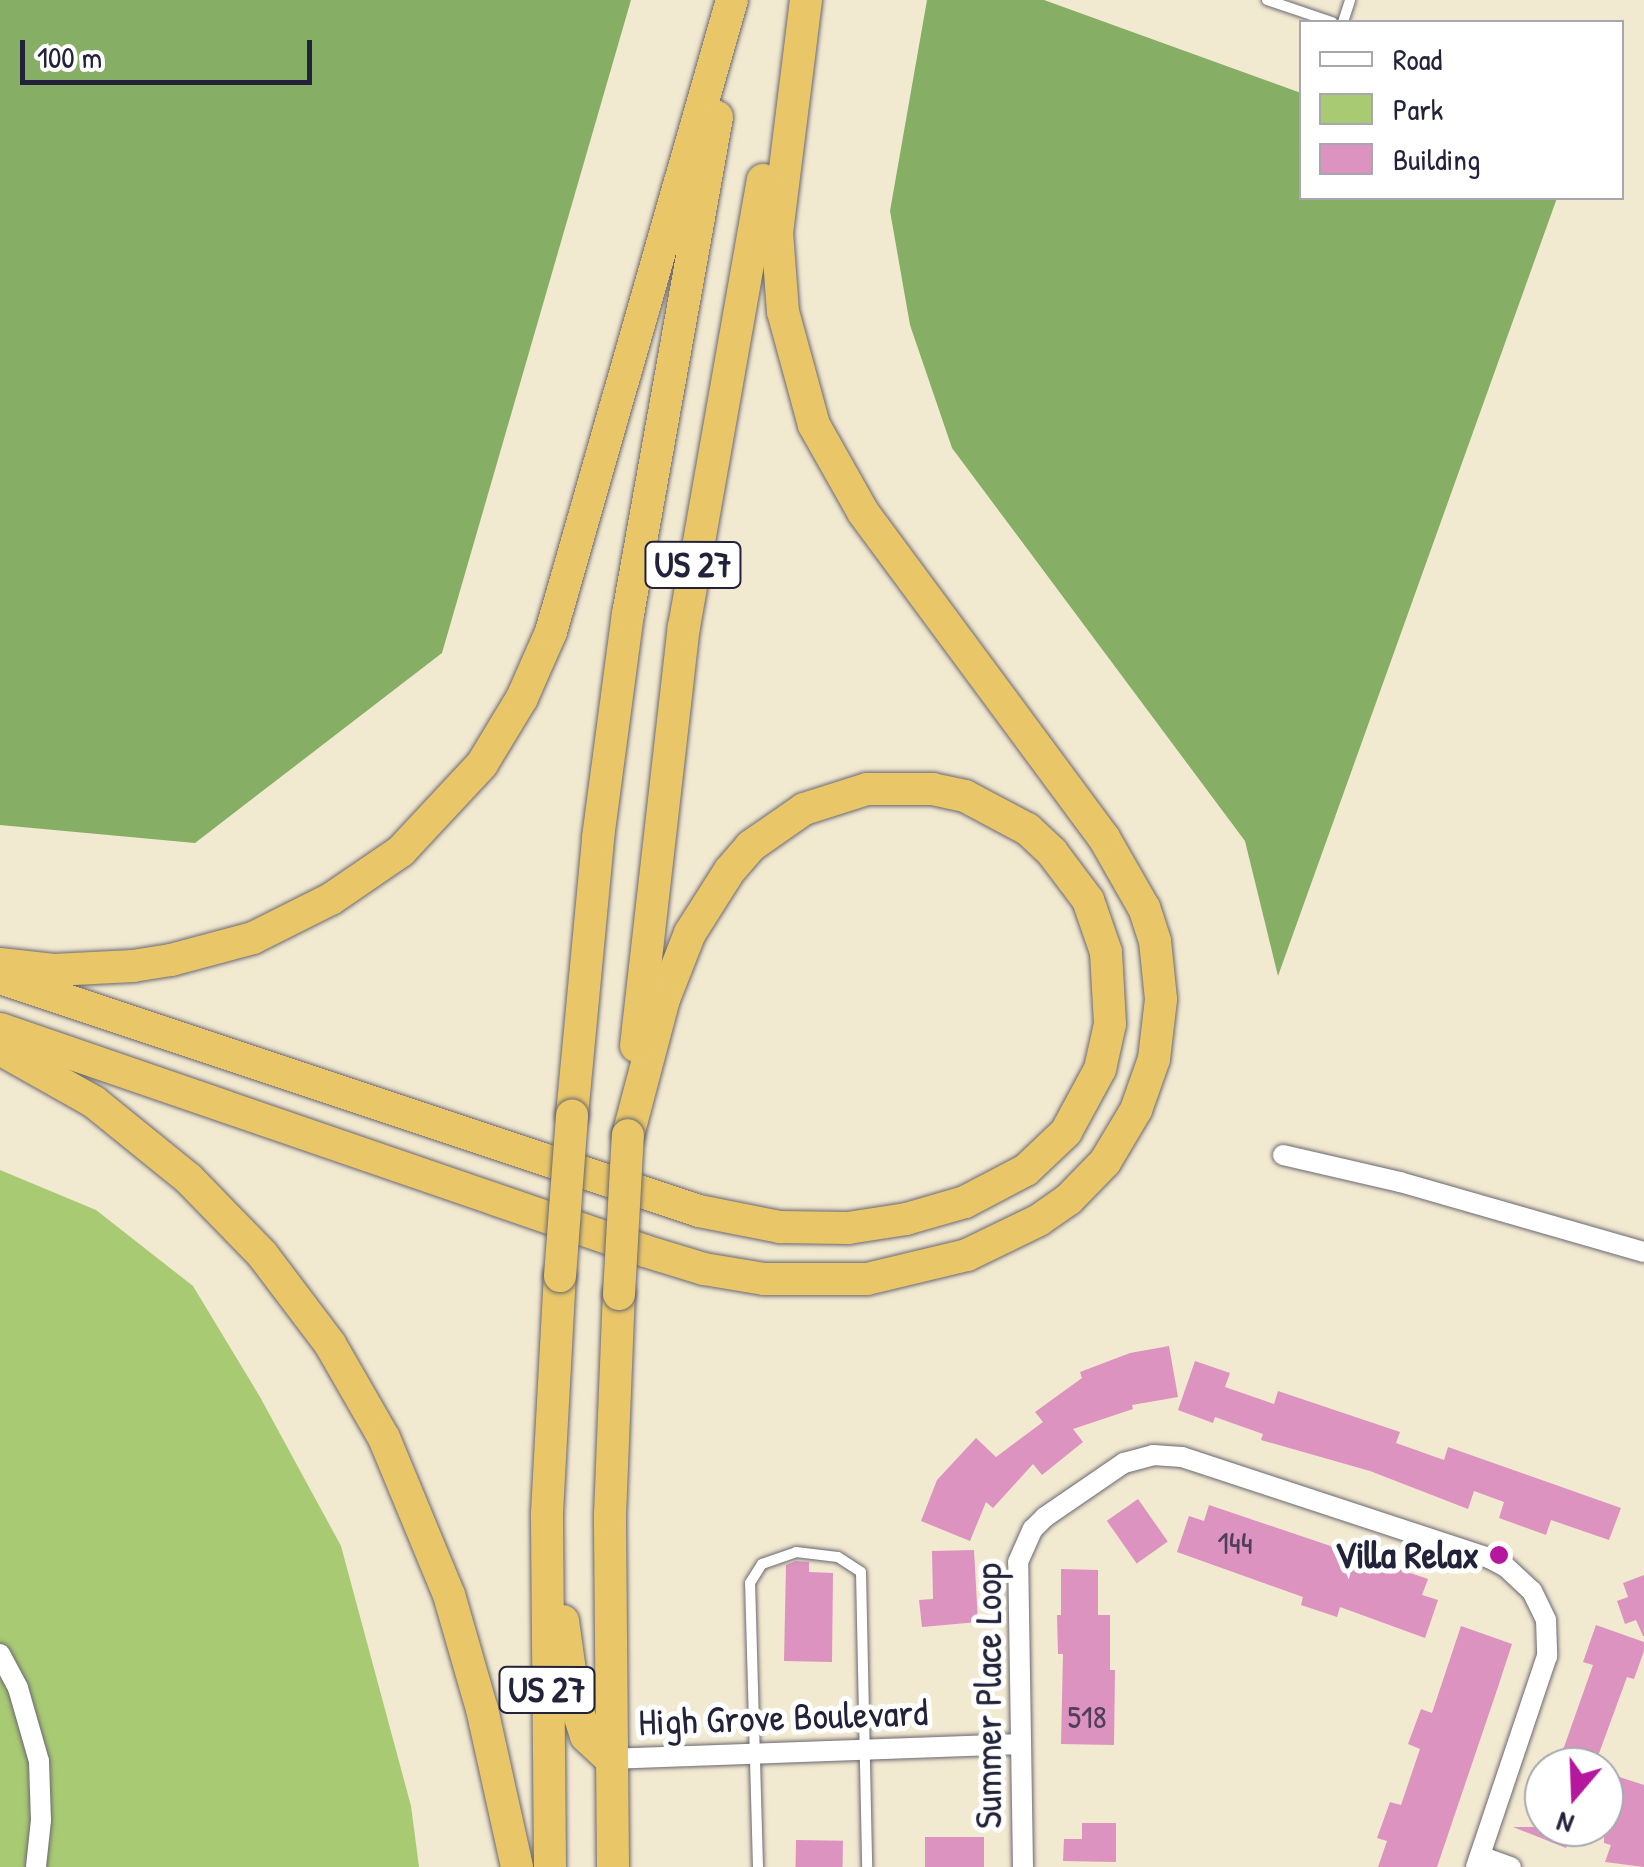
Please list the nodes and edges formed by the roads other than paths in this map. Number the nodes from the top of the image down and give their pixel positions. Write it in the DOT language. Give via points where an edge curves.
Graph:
graph roads {
  1 [pos="732,0"];
  2 [pos="739,0"];
  3 [pos="802,0"];
  4 [pos="1266,0"];
  5 [pos="1326,20"];
  6 [pos="0,964"];
  7 [pos="0,978"];
  8 [pos="0,1029"];
  9 [pos="0,1049"];
  10 [pos="628,1135"];
  11 [pos="1282,1155"];
  12 [pos="1644,1252"];
  13 [pos="546,1513"];
  14 [pos="0,1654"];
  15 [pos="1019,1744"];
  16 [pos="863,1749"];
  17 [pos="754,1754"];
  18 [pos="610,1759"];
  19 [pos="1478,1862"];
  20 [pos="36,1867"];
  21 [pos="517,1867"];
  22 [pos="550,1867"];
  23 [pos="613,1867"];
  24 [pos="758,1867"];
  25 [pos="867,1867"];
  26 [pos="1023,1867"];
  27 [pos="1511,1867"];
  1 -- 6 [label="highway" via="551,632 482,764 401,851 331,898 253,938 133,966 54,970"];
  2 -- 13 [label="highway, US 27, bridge" via="628,614 598,838"];
  3 -- 8 [label="highway" via="777,233 783,312 814,426 863,512 1104,838 1144,908 1154,940 1161,999 1154,1059 1136,1110 1105,1162 1040,1220 947,1262 846,1281 754,1278 606,1238"];
  3 -- 10 [label="highway, US 27" via="721,401 684,627"];
  4 -- 5 [label="lane"];
  7 -- 10 [label="highway" via="700,1212 760,1225 848,1228 966,1202 1026,1170 1066,1132 1096,1080 1110,1024 1106,952 1088,900 1027,829 965,796 884,788 804,809 752,846 690,933"];
  9 -- 21 [label="highway" via="94,1102 178,1169 246,1235 330,1344 384,1438 449,1595"];
  10 -- 18 [label="highway, US 27, bridge" via="610,1515"];
  11 -- 12 [label="street"];
  13 -- 18 [label="highway" via="574,1699 586,1736"];
  13 -- 22 [label="highway, US 27"];
  14 -- 20 [label="street" via="18,1688 39,1760"];
  15 -- 16 [label="street, High Grove Boulevard"];
  15 -- 19 [label="street, Summer Place Loop" via="1016,1581 1024,1544 1045,1517 1124,1463 1182,1457 1489,1558 1532,1591 1546,1620 1548,1656"];
  15 -- 26 [label="street, Summer Place Loop"];
  16 -- 17 [label="street, High Grove Boulevard"];
  16 -- 17 [label="lane" via="861,1572 838,1556 796,1552 762,1564 750,1583"];
  16 -- 25 [label="lane"];
  17 -- 18 [label="street, High Grove Boulevard"];
  17 -- 24 [label="lane"];
  18 -- 23 [label="highway, US 27"];
  19 -- 27 [label="street"];
}
